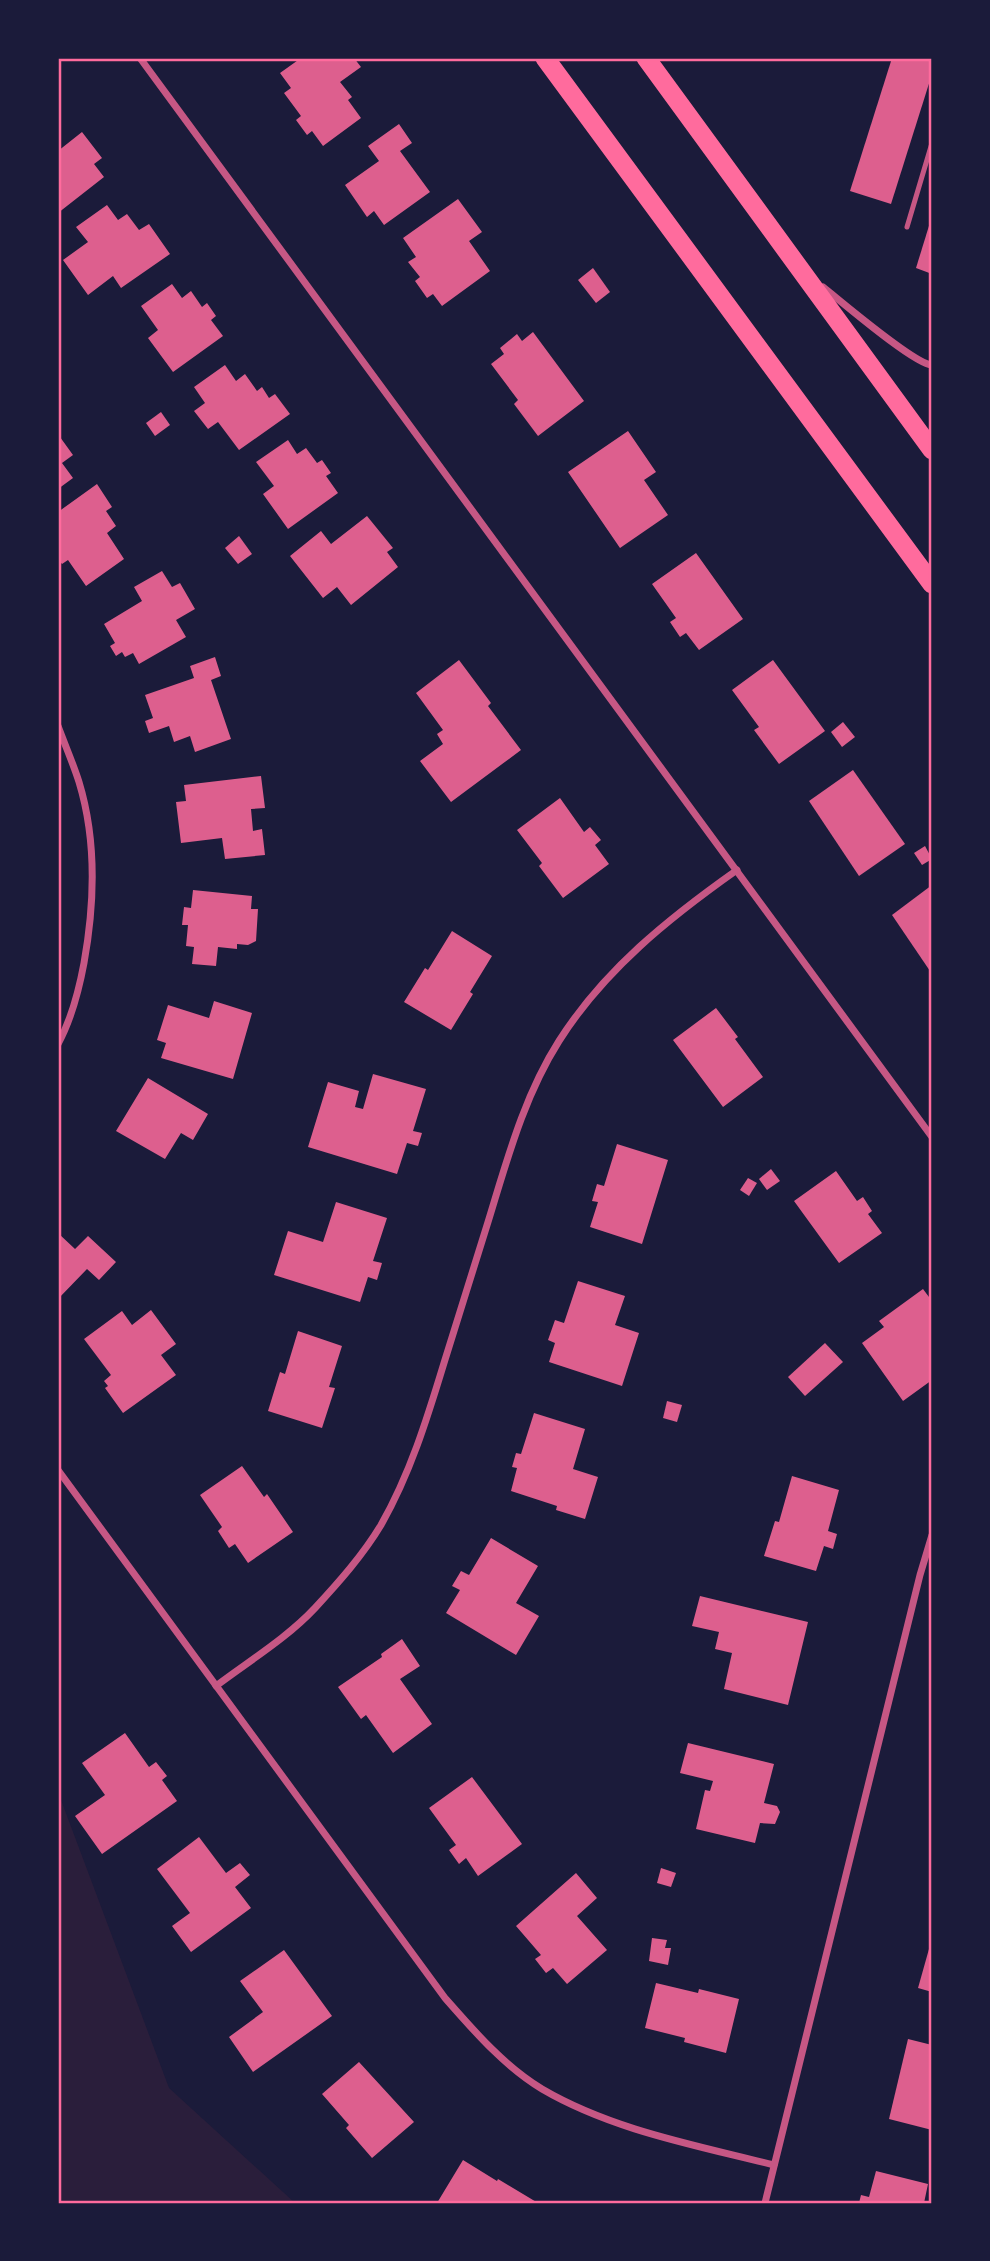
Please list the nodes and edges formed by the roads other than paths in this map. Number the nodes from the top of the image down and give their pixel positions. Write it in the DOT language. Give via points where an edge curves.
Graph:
graph roads {
  1 [pos="140,58"];
  2 [pos="545,58"];
  3 [pos="646,58"];
  4 [pos="932,143"];
  5 [pos="906,227"];
  6 [pos="801,270"];
  7 [pos="932,365"];
  8 [pos="932,450"];
  9 [pos="932,584"];
  10 [pos="58,726"];
  11 [pos="737,870"];
  12 [pos="58,1044"];
  13 [pos="932,1136"];
  14 [pos="58,1469"];
  15 [pos="932,1535"];
  16 [pos="216,1686"];
  17 [pos="774,2165"];
  18 [pos="765,2203"];
  1 -- 11 [label="street"];
  2 -- 9 [label="highway"];
  3 -- 6 [label="highway"];
  4 -- 5 [label="lane"];
  6 -- 7 [label="street" via="926,365"];
  6 -- 8 [label="highway"];
  10 -- 12 [label="street" via="79,783 92,849 92,918 81,978"];
  11 -- 13 [label="street"];
  11 -- 16 [label="street" via="633,951 559,1040 532,1090 512,1144 425,1426 406,1477 380,1526 313,1610"];
  14 -- 16 [label="street"];
  15 -- 17 [label="street"];
  16 -- 17 [label="street" via="445,1998 487,2045 540,2087 596,2117"];
  17 -- 18 [label="street"];
}
